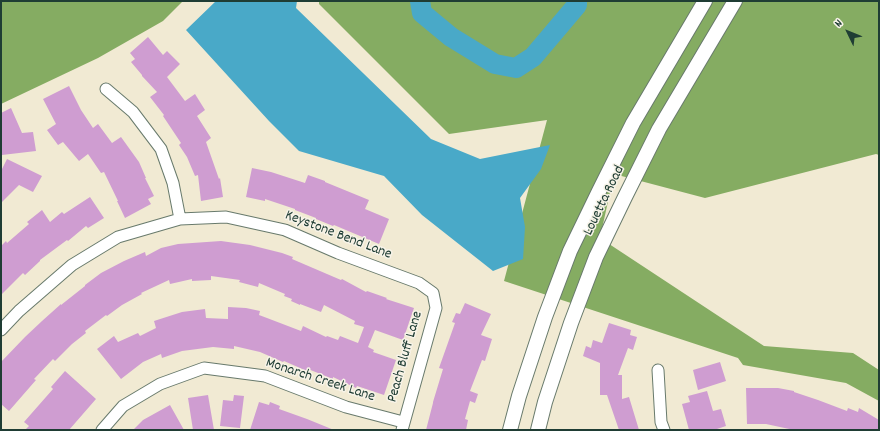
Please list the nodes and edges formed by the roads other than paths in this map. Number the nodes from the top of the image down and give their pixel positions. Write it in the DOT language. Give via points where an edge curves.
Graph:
graph roads {
  1 [pos="705,1"];
  2 [pos="735,1"];
  3 [pos="106,89"];
  4 [pos="180,219"];
  5 [pos="433,293"];
  6 [pos="1,330"];
  7 [pos="658,370"];
  8 [pos="402,426"];
  9 [pos="102,430"];
  10 [pos="510,430"];
  11 [pos="538,430"];
  12 [pos="664,430"];
  1 -- 10 [label="main road, Louetta Road" via="633,123 570,251 545,317"];
  2 -- 11 [label="main road, Louetta Road" via="659,129 596,257 571,323"];
  3 -- 4 [label="street" via="133,112 161,149 173,183"];
  4 -- 5 [label="street, Keystone Bend Lane" via="226,216 285,230 419,283"];
  4 -- 6 [label="street, Keystone Bend Lane" via="118,237 72,266 19,311"];
  5 -- 8 [label="street, Peach Bluff Lane" via="436,308"];
  7 -- 12 [label="street" via="661,422"];
  8 -- 9 [label="street, Monarch Creek Lane" via="265,376 204,368 160,384 123,406"];
}
